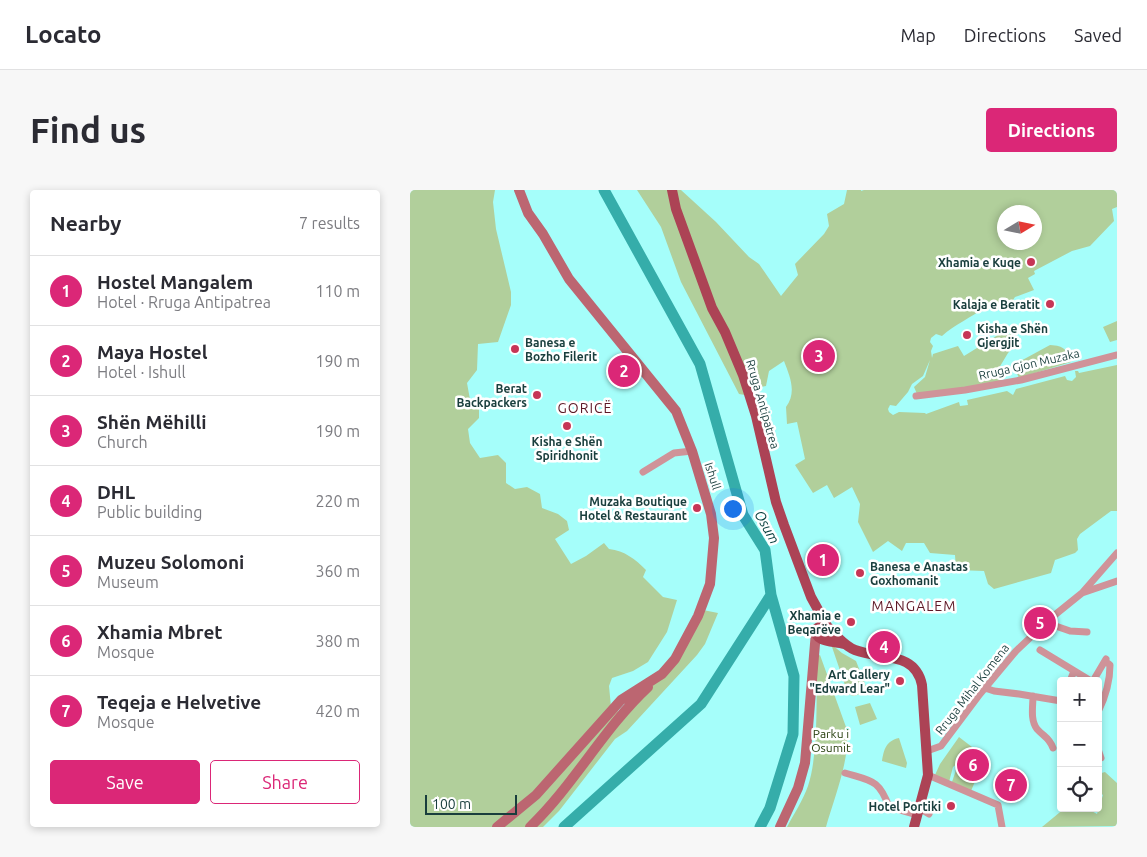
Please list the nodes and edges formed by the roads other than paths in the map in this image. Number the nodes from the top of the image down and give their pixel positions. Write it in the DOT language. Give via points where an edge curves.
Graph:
graph roads {
  1 [pos="519,190"];
  2 [pos="672,190"];
  3 [pos="1117,356"];
  4 [pos="916,396"];
  5 [pos="692,451"];
  6 [pos="643,472"];
  7 [pos="1117,553"];
  8 [pos="1117,581"];
  9 [pos="1082,593"];
  10 [pos="811,598"];
  11 [pos="1047,623"];
  12 [pos="816,632"];
  13 [pos="828,632"];
  14 [pos="1087,632"];
  15 [pos="1040,650"];
  16 [pos="813,662"];
  17 [pos="1117,667"];
  18 [pos="1074,671"];
  19 [pos="1110,672"];
  20 [pos="1072,677"];
  21 [pos="1085,677"];
  22 [pos="1095,677"];
  23 [pos="653,681"];
  24 [pos="985,688"];
  25 [pos="1032,696"];
  26 [pos="1057,700"];
  27 [pos="1102,704"];
  28 [pos="1053,748"];
  29 [pos="927,751"];
  30 [pos="845,773"];
  31 [pos="928,775"];
  32 [pos="918,812"];
  33 [pos="929,814"];
  34 [pos="497,827"];
  35 [pos="530,827"];
  36 [pos="780,827"];
  37 [pos="914,827"];
  38 [pos="1002,827"];
  1 -- 5 [label="street, Ishull" via="528,213 561,267 676,411"];
  2 -- 10 [label="main road, Rruga Antipatrea" via="712,308 743,375 776,502"];
  3 -- 4 [label="street, Rruga Gjon Muzaka" via="1021,380"];
  5 -- 6 [label="street" via="674,453"];
  5 -- 23 [label="street, Ishull" via="713,525 710,584 680,652"];
  7 -- 9 [label="street, Rruga Mihal Komena"];
  8 -- 9 [label="street"];
  9 -- 11 [label="street, Rruga Mihal Komena"];
  10 -- 12 [label="main road"];
  10 -- 13 [label="main road, Rruga Antipatrea"];
  11 -- 14 [label="street" via="1070,631"];
  11 -- 24 [label="street, Rruga Mihal Komena" via="1016,651"];
  12 -- 13 [label="main road" via="820,626"];
  12 -- 16 [label="street"];
  13 -- 16 [label="street"];
  13 -- 29 [label="main road, Rruga Antipatrea" via="862,652 904,660 915,669 922,685"];
  15 -- 18 [label="street"];
  16 -- 36 [label="street" via="805,763 798,788"];
  17 -- 19 [label="street"];
  18 -- 20 [label="street"];
  18 -- 21 [label="street"];
  19 -- 22 [label="street" via="1106,660"];
  19 -- 27 [label="street" via="1107,695"];
  23 -- 34 [label="street, Ishull" via="621,700 536,795"];
  23 -- 35 [label="street" via="624,712 546,812"];
  24 -- 25 [label="street"];
  24 -- 29 [label="street, Rruga Mihal Komena" via="942,746"];
  25 -- 26 [label="street"];
  25 -- 28 [label="street" via="1034,724 1050,740"];
  29 -- 31 [label="main road, Rruga Antipatrea"];
  30 -- 32 [label="street" via="874,782 884,792 889,807"];
  31 -- 32 [label="main road, Rruga Antipatrea"];
  31 -- 38 [label="street" via="998,805"];
  32 -- 33 [label="street"];
  32 -- 37 [label="main road, Rruga Antipatrea"];
}
